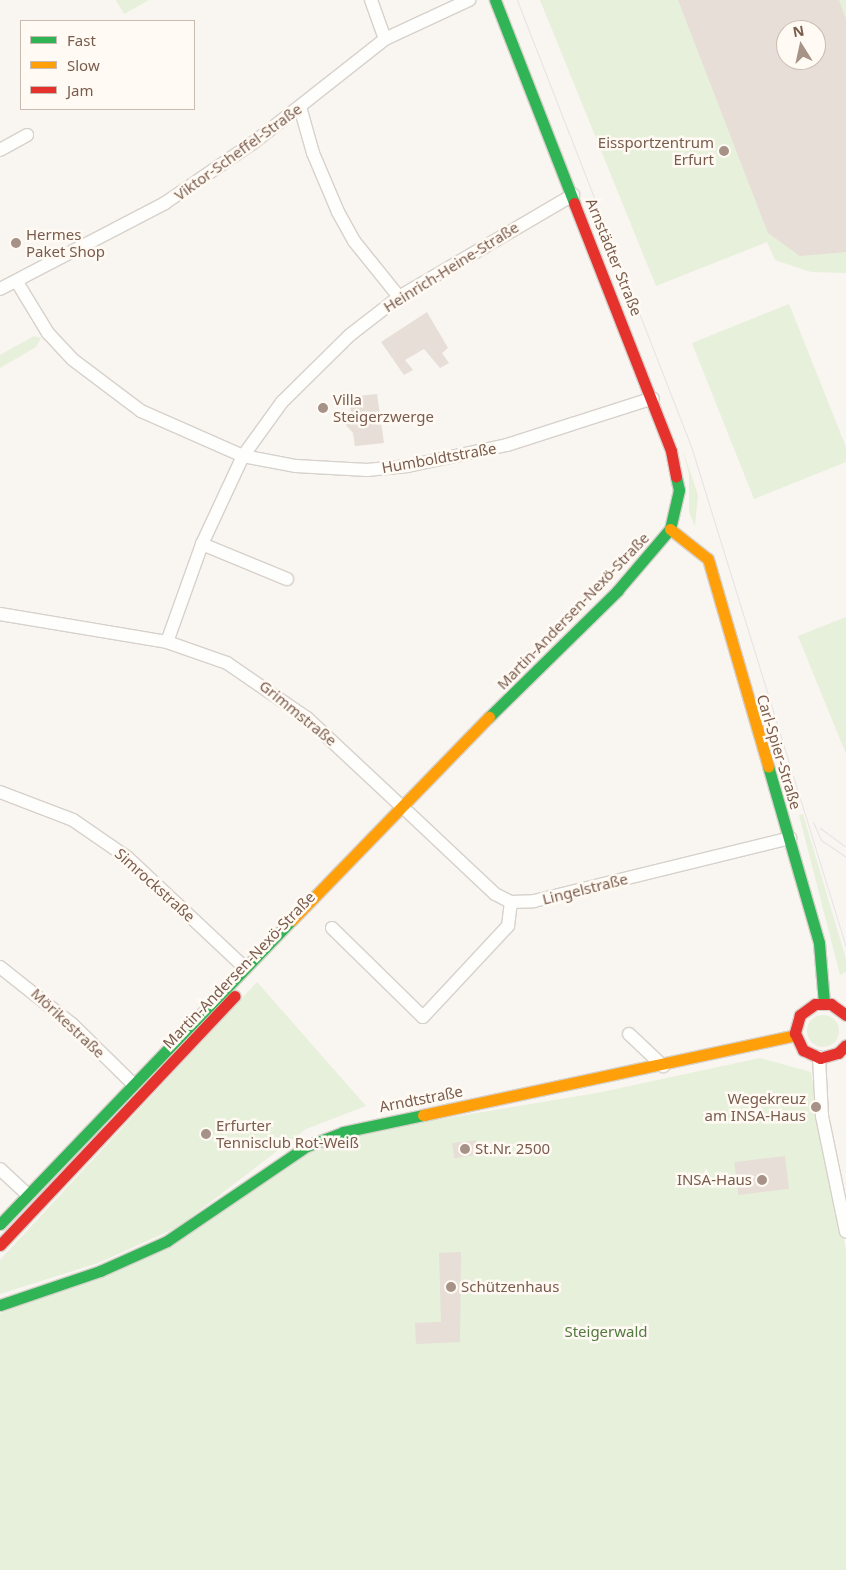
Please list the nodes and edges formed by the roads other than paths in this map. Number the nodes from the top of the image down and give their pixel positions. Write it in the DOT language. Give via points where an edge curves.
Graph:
graph roads {
  1 [pos="371,0"];
  2 [pos="469,0"];
  3 [pos="495,0"];
  4 [pos="385,40"];
  5 [pos="300,107"];
  6 [pos="27,135"];
  7 [pos="0,150"];
  8 [pos="573,195"];
  9 [pos="17,282"];
  10 [pos="0,289"];
  11 [pos="399,297"];
  12 [pos="653,398"];
  13 [pos="243,456"];
  14 [pos="670,529"];
  15 [pos="202,544"];
  16 [pos="287,580"];
  17 [pos="0,614"];
  18 [pos="167,642"];
  19 [pos="0,792"];
  20 [pos="406,810"];
  21 [pos="790,838"];
  22 [pos="511,902"];
  23 [pos="332,928"];
  24 [pos="0,967"];
  25 [pos="245,968"];
  26 [pos="824,1003"];
  27 [pos="846,1015"];
  28 [pos="629,1034"];
  29 [pos="796,1035"];
  30 [pos="846,1045"];
  31 [pos="819,1057"];
  32 [pos="660,1066"];
  33 [pos="133,1084"];
  34 [pos="0,1169"];
  35 [pos="27,1194"];
  36 [pos="0,1224"];
  37 [pos="846,1232"];
  38 [pos="0,1246"];
  39 [pos="0,1305"];
  1 -- 4 [label="street"];
  2 -- 4 [label="street, Viktor-Scheffel-Straße"];
  3 -- 8 [label="main road, Arnstädter Straße"];
  4 -- 5 [label="street, Viktor-Scheffel-Straße"];
  5 -- 9 [label="street, Viktor-Scheffel-Straße" via="165,203"];
  5 -- 11 [label="street" via="313,153 338,212 354,242"];
  6 -- 7 [label="street"];
  8 -- 11 [label="street, Heinrich-Heine-Straße"];
  8 -- 12 [label="main road, Arnstädter Straße"];
  9 -- 10 [label="street, Viktor-Scheffel-Straße"];
  9 -- 13 [label="street, Humboldtstraße" via="48,333 72,359 141,411"];
  11 -- 13 [label="street, Heinrich-Heine-Straße" via="313,369 282,402"];
  12 -- 13 [label="street, Humboldtstraße" via="507,445 367,470 322,470"];
  12 -- 14 [label="main road, Arnstädter Straße" via="679,490"];
  13 -- 15 [label="street, Heinrich-Heine-Straße"];
  14 -- 20 [label="main road, Martin-Andersen-Nexö-Straße" via="617,591 497,713 474,745"];
  14 -- 21 [label="main road, Carl-Spier-Straße" via="708,559"];
  15 -- 16 [label="street"];
  15 -- 18 [label="street, Heinrich-Heine-Straße"];
  17 -- 18 [label="street, Grimmstraße"];
  18 -- 20 [label="street, Grimmstraße" via="226,663 273,691"];
  19 -- 25 [label="street, Simrockstraße" via="73,820 128,858"];
  20 -- 22 [label="street" via="495,894"];
  20 -- 25 [label="main road, Martin-Andersen-Nexö-Straße"];
  20 -- 38 [label="main road, Martin-Andersen-Nexö-Straße"];
  21 -- 22 [label="street, Lingelstraße" via="534,901"];
  21 -- 26 [label="main road, Carl-Spier-Straße" via="820,943"];
  22 -- 23 [label="street" via="508,926 424,1017"];
  24 -- 33 [label="street, Mörikestraße" via="72,1024"];
  25 -- 33 [label="main road, Martin-Andersen-Nexö-Straße"];
  26 -- 27 [label="main road"];
  26 -- 29 [label="main road" via="800,1015"];
  28 -- 32 [label="street"];
  29 -- 31 [label="main road" via="803,1050"];
  29 -- 32 [label="main road, Arndtstraße"];
  30 -- 31 [label="main road" via="838,1054"];
  31 -- 37 [label="street" via="822,1116"];
  32 -- 39 [label="main road, Arndtstraße" via="344,1132 307,1146 167,1241 100,1271"];
  33 -- 35 [label="main road, Martin-Andersen-Nexö-Straße"];
  34 -- 35 [label="street"];
  35 -- 36 [label="main road, Martin-Andersen-Nexö-Straße"];
}
